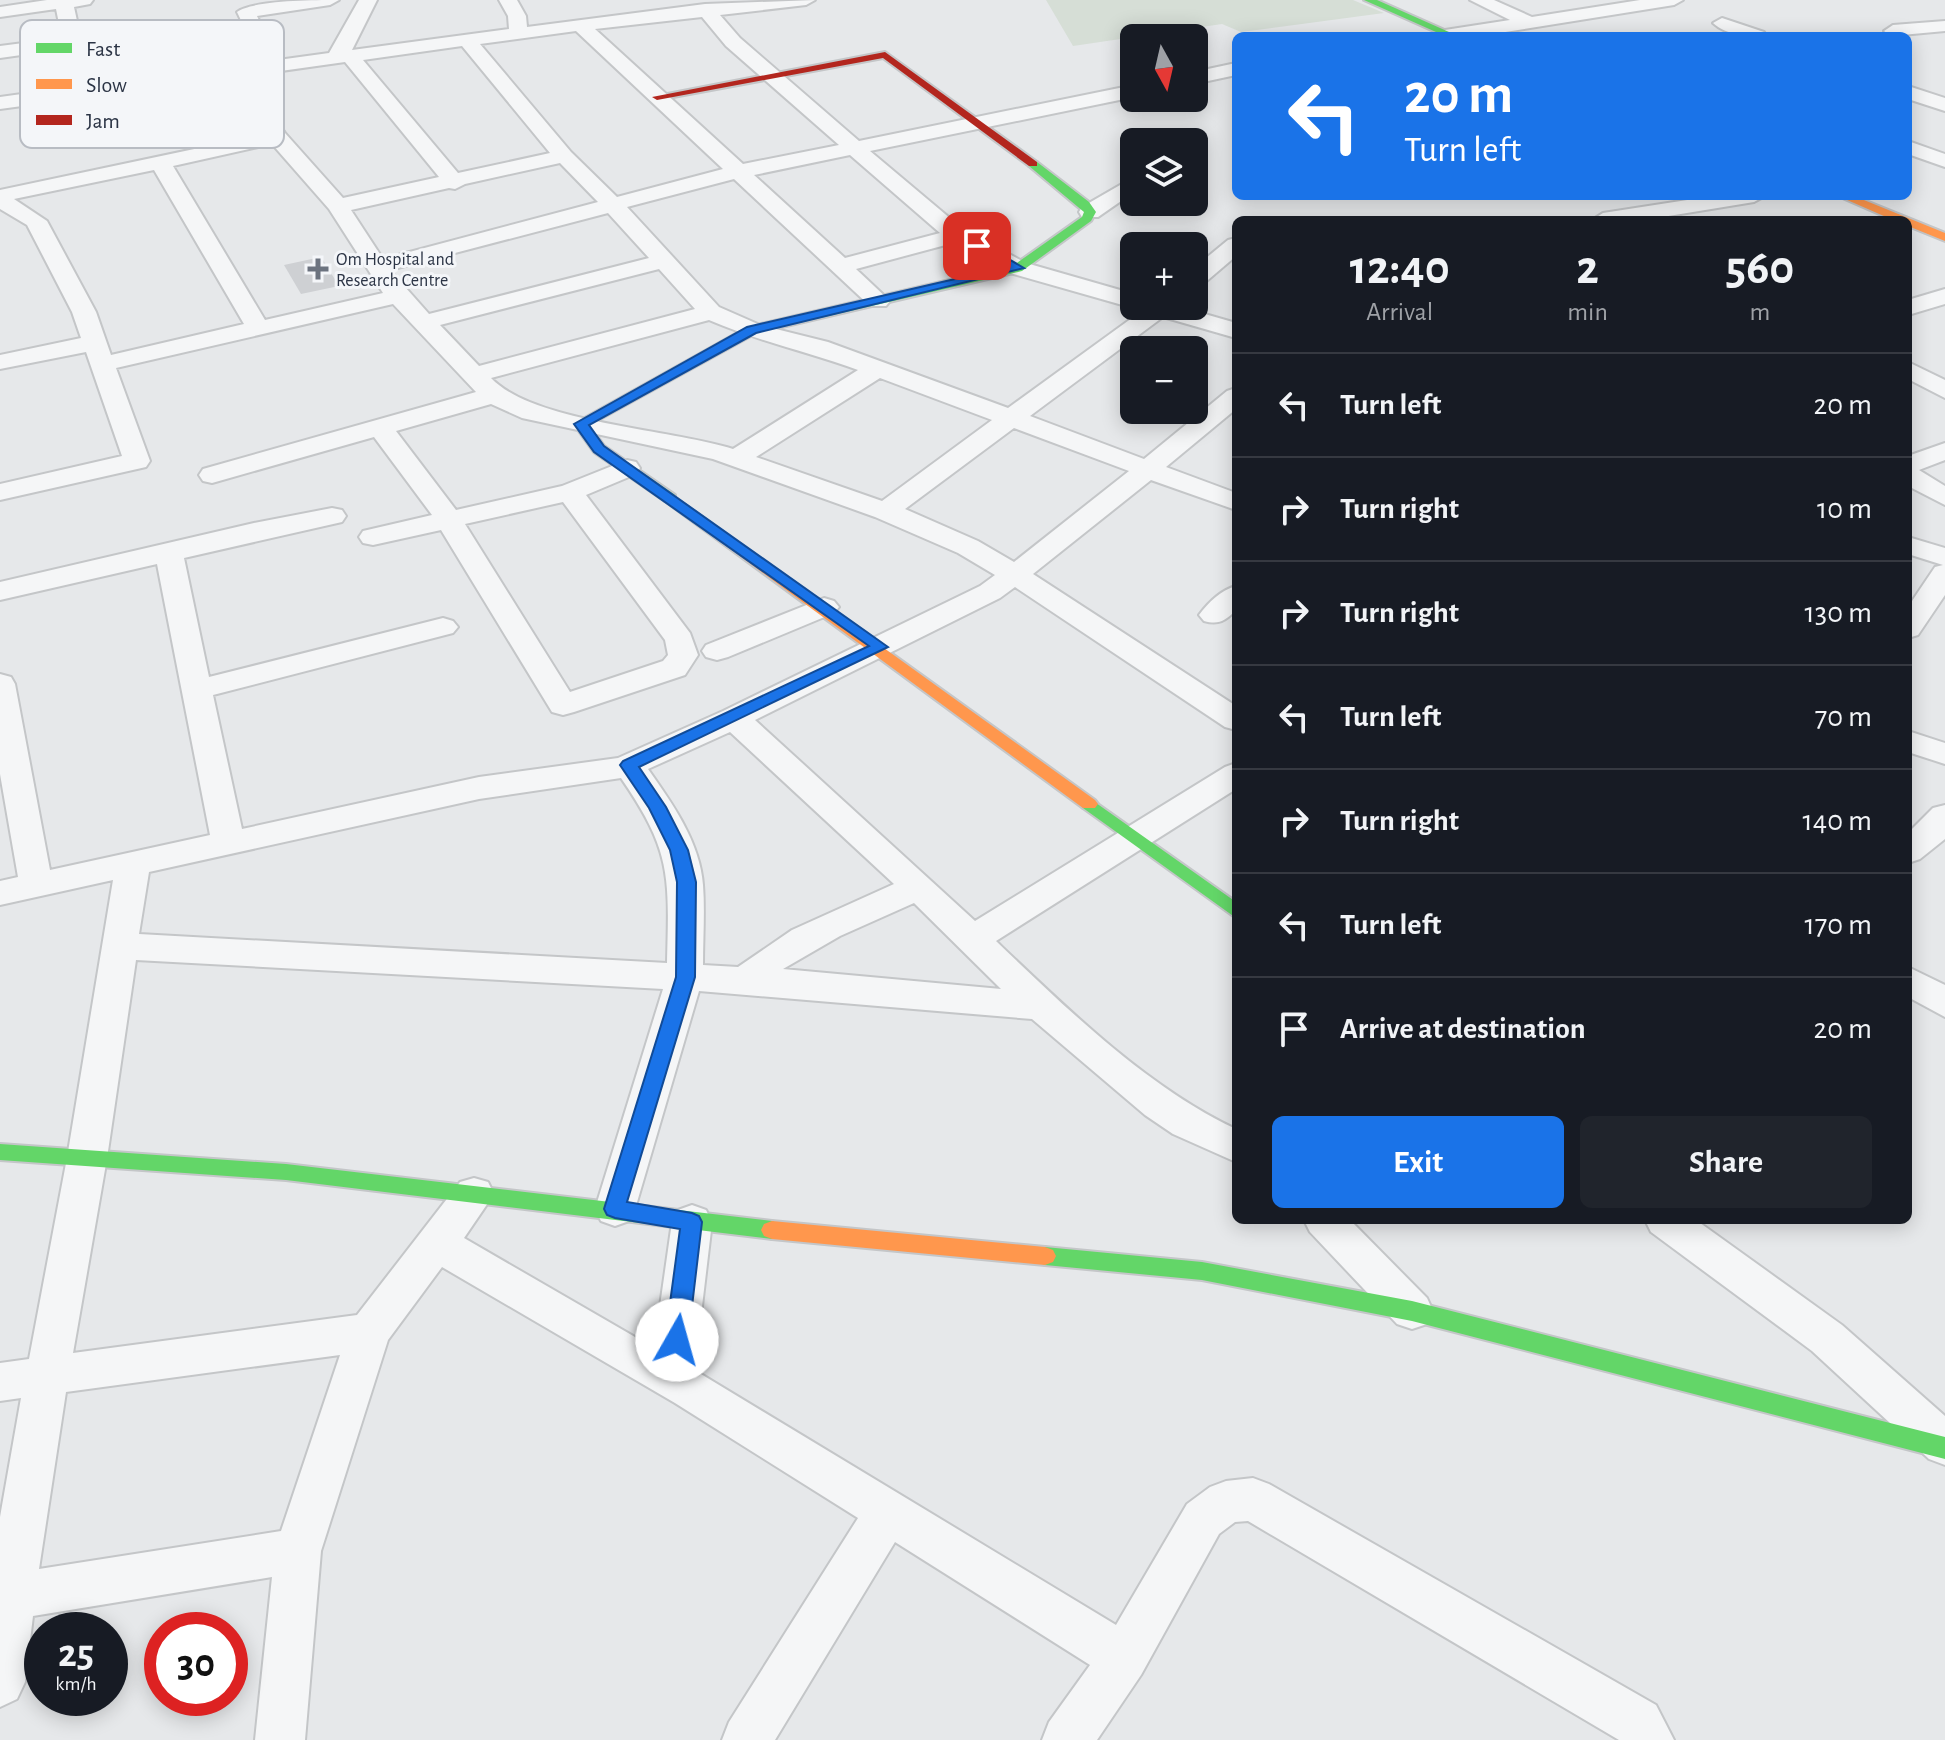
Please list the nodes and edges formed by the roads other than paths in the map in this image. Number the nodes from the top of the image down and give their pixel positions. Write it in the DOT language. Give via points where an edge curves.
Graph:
graph roads {
  1 [pos="84,0"];
  2 [pos="330,0"];
  3 [pos="368,0"];
  4 [pos="508,0"];
  5 [pos="806,0"];
  6 [pos="1369,0"];
  7 [pos="1479,0"];
  8 [pos="1510,0"];
  9 [pos="1674,0"];
  10 [pos="63,1"];
  11 [pos="1641,2"];
  12 [pos="733,3"];
  13 [pos="241,6"];
  14 [pos="705,9"];
  15 [pos="0,12"];
  16 [pos="1943,15"];
  17 [pos="1551,20"];
  18 [pos="1531,23"];
  19 [pos="1722,23"];
  20 [pos="580,25"];
  21 [pos="1893,31"];
  22 [pos="1441,32"];
  23 [pos="1475,32"];
  24 [pos="1746,32"];
  25 [pos="519,33"];
  26 [pos="467,40"];
  27 [pos="20,49"];
  28 [pos="0,52"];
  29 [pos="343,56"];
  30 [pos="284,64"];
  31 [pos="1232,70"];
  32 [pos="767,73"];
  33 [pos="1208,75"];
  34 [pos="1912,93"];
  35 [pos="1120,94"];
  36 [pos="657,97"];
  37 [pos="20,101"];
  38 [pos="0,103"];
  39 [pos="1945,105"];
  40 [pos="981,123"];
  41 [pos="284,145"];
  42 [pos="226,148"];
  43 [pos="853,148"];
  44 [pos="1912,149"];
  45 [pos="564,156"];
  46 [pos="1945,161"];
  47 [pos="160,162"];
  48 [pos="736,172"];
  49 [pos="455,183"];
  50 [pos="1120,192"];
  51 [pos="1729,200"];
  52 [pos="1854,200"];
  53 [pos="3,202"];
  54 [pos="611,205"];
  55 [pos="338,206"];
  56 [pos="1090,212"];
  57 [pos="1628,216"];
  58 [pos="1894,216"];
  59 [pos="1912,223"];
  60 [pos="956,235"];
  61 [pos="1945,237"];
  62 [pos="1232,248"];
  63 [pos="663,261"];
  64 [pos="840,266"];
  65 [pos="377,267"];
  66 [pos="1018,268"];
  67 [pos="1208,268"];
  68 [pos="399,296"];
  69 [pos="1945,296"];
  70 [pos="1120,297"];
  71 [pos="878,301"];
  72 [pos="1912,307"];
  73 [pos="711,312"];
  74 [pos="1141,320"];
  75 [pos="1200,320"];
  76 [pos="424,322"];
  77 [pos="258,328"];
  78 [pos="752,330"];
  79 [pos="1232,330"];
  80 [pos="99,353"];
  81 [pos="0,362"];
  82 [pos="877,369"];
  83 [pos="1912,371"];
  84 [pos="474,375"];
  85 [pos="1945,390"];
  86 [pos="493,395"];
  87 [pos="1232,399"];
  88 [pos="1011,417"];
  89 [pos="581,424"];
  90 [pos="380,427"];
  91 [pos="1945,451"];
  92 [pos="735,459"];
  93 [pos="1912,463"];
  94 [pos="627,468"];
  95 [pos="1150,470"];
  96 [pos="212,475"];
  97 [pos="1912,477"];
  98 [pos="0,492"];
  99 [pos="570,492"];
  100 [pos="1945,497"];
  101 [pos="1232,501"];
  102 [pos="885,511"];
  103 [pos="332,516"];
  104 [pos="449,520"];
  105 [pos="373,537"];
  106 [pos="1912,546"];
  107 [pos="169,553"];
  108 [pos="1945,557"];
  109 [pos="1014,574"];
  110 [pos="1933,585"];
  111 [pos="0,591"];
  112 [pos="1232,599"];
  113 [pos="824,607"];
  114 [pos="1214,615"];
  115 [pos="1912,622"];
  116 [pos="443,627"];
  117 [pos="880,647"];
  118 [pos="717,651"];
  119 [pos="0,684"];
  120 [pos="197,690"];
  121 [pos="1232,717"];
  122 [pos="734,718"];
  123 [pos="1912,742"];
  124 [pos="1945,754"];
  125 [pos="629,765"];
  126 [pos="1232,777"];
  127 [pos="1945,816"];
  128 [pos="1135,839"];
  129 [pos="228,843"];
  130 [pos="1912,848"];
  131 [pos="133,863"];
  132 [pos="36,885"];
  133 [pos="919,887"];
  134 [pos="0,893"];
  135 [pos="1232,908"];
  136 [pos="972,939"];
  137 [pos="120,946"];
  138 [pos="685,977"];
  139 [pos="747,980"];
  140 [pos="1912,982"];
  141 [pos="1945,1003"];
  142 [pos="1041,1006"];
  143 [pos="1232,1144"];
  144 [pos="0,1152"];
  145 [pos="87,1158"];
  146 [pos="474,1194"];
  147 [pos="615,1209"];
  148 [pos="692,1222"];
  149 [pos="1328,1224"];
  150 [pos="1670,1224"];
  151 [pos="436,1243"];
  152 [pos="1412,1311"];
  153 [pos="369,1332"];
  154 [pos="47,1374"];
  155 [pos="667,1378"];
  156 [pos="0,1382"];
  157 [pos="1945,1446"];
  158 [pos="887,1513"];
  159 [pos="298,1551"];
  160 [pos="6,1596"];
  161 [pos="1124,1658"];
  162 [pos="0,1682"];
  163 [pos="1069,1739"];
  164 [pos="280,1740"];
  165 [pos="747,1740"];
  166 [pos="1649,1740"];
  1 -- 10 [label="street"];
  2 -- 13 [label="street"];
  3 -- 29 [label="street"];
  4 -- 25 [label="street"];
  5 -- 12 [label="street"];
  6 -- 22 [label="street"];
  7 -- 18 [label="street"];
  8 -- 17 [label="street"];
  9 -- 11 [label="street"];
  10 -- 15 [label="street"];
  11 -- 17 [label="street"];
  12 -- 14 [label="street"];
  14 -- 20 [label="street"];
  14 -- 32 [label="street"];
  16 -- 21 [label="street"];
  17 -- 18 [label="street"];
  18 -- 23 [label="street"];
  19 -- 24 [label="street"];
  20 -- 25 [label="street"];
  20 -- 36 [label="street"];
  25 -- 26 [label="street"];
  26 -- 29 [label="street"];
  26 -- 45 [label="street"];
  27 -- 28 [label="street"];
  29 -- 30 [label="street"];
  29 -- 49 [label="street"];
  31 -- 33 [label="street"];
  32 -- 36 [label="street"];
  32 -- 40 [label="street" via="885,55"];
  32 -- 43 [label="street"];
  34 -- 39 [label="street"];
  35 -- 40 [label="street"];
  36 -- 48 [label="street"];
  37 -- 38 [label="street"];
  40 -- 43 [label="street"];
  40 -- 56 [label="street"];
  41 -- 55 [label="street"];
  42 -- 47 [label="street"];
  43 -- 48 [label="street"];
  43 -- 60 [label="street"];
  44 -- 46 [label="street"];
  45 -- 49 [label="street"];
  45 -- 54 [label="street"];
  47 -- 53 [label="street"];
  47 -- 77 [label="street"];
  48 -- 54 [label="street"];
  48 -- 64 [label="street"];
  49 -- 55 [label="street"];
  50 -- 56 [label="street"];
  51 -- 57 [label="street"];
  52 -- 58 [label="street"];
  53 -- 80 [label="street" via="36,221 84,312"];
  54 -- 63 [label="street"];
  54 -- 65 [label="street"];
  55 -- 65 [label="street"];
  56 -- 66 [label="street"];
  59 -- 61 [label="street"];
  60 -- 64 [label="street"];
  60 -- 66 [label="street"];
  62 -- 67 [label="street"];
  63 -- 73 [label="street"];
  63 -- 76 [label="street"];
  64 -- 71 [label="street"];
  65 -- 68 [label="street"];
  66 -- 70 [label="street"];
  66 -- 71 [label="street"];
  68 -- 76 [label="street"];
  68 -- 77 [label="street"];
  69 -- 72 [label="street"];
  71 -- 78 [label="street"];
  73 -- 78 [label="street"];
  73 -- 84 [label="street"];
  74 -- 88 [label="street"];
  75 -- 79 [label="street"];
  76 -- 84 [label="street"];
  77 -- 80 [label="street"];
  78 -- 82 [label="street"];
  78 -- 89 [label="street"];
  80 -- 81 [label="street"];
  80 -- 98 [label="street" via="137,461"];
  82 -- 88 [label="street"];
  82 -- 92 [label="street"];
  83 -- 85 [label="street"];
  84 -- 86 [label="street"];
  86 -- 89 [label="street" via="531,413"];
  86 -- 90 [label="street"];
  87 -- 95 [label="street"];
  88 -- 95 [label="street"];
  88 -- 102 [label="street"];
  89 -- 92 [label="street"];
  89 -- 94 [label="street" via="599,449"];
  90 -- 96 [label="street"];
  90 -- 104 [label="street"];
  91 -- 93 [label="street"];
  92 -- 102 [label="street"];
  94 -- 99 [label="street"];
  94 -- 113 [label="street"];
  95 -- 101 [label="street"];
  95 -- 109 [label="street"];
  97 -- 100 [label="street"];
  99 -- 104 [label="street"];
  99 -- 104 [label="street" via="680,639 683,655 674,668 563,705"];
  102 -- 109 [label="street" via="968,547"];
  103 -- 107 [label="street"];
  104 -- 105 [label="street"];
  106 -- 108 [label="street"];
  107 -- 111 [label="street"];
  107 -- 120 [label="street"];
  109 -- 117 [label="street" via="990,592"];
  109 -- 121 [label="street"];
  110 -- 115 [label="street"];
  112 -- 114 [label="street"];
  113 -- 117 [label="street"];
  113 -- 118 [label="street"];
  116 -- 120 [label="street"];
  117 -- 122 [label="street"];
  117 -- 128 [label="street"];
  119 -- 132 [label="street"];
  120 -- 129 [label="street"];
  122 -- 125 [label="street"];
  122 -- 133 [label="street"];
  123 -- 124 [label="street"];
  125 -- 129 [label="street" via="479,788"];
  125 -- 138 [label="street" via="679,850 686,882"];
  126 -- 128 [label="street"];
  127 -- 130 [label="street"];
  128 -- 135 [label="street"];
  128 -- 136 [label="street"];
  129 -- 131 [label="street"];
  131 -- 132 [label="street"];
  131 -- 137 [label="street"];
  132 -- 134 [label="street"];
  133 -- 136 [label="street"];
  133 -- 139 [label="street" via="789,947 765,960"];
  136 -- 142 [label="street"];
  137 -- 138 [label="street"];
  137 -- 145 [label="street"];
  138 -- 139 [label="street"];
  138 -- 147 [label="street"];
  139 -- 142 [label="street"];
  140 -- 141 [label="street"];
  142 -- 143 [label="street" via="1159,1104"];
  144 -- 145 [label="street"];
  145 -- 146 [label="street" via="286,1172"];
  145 -- 154 [label="street"];
  146 -- 147 [label="street"];
  146 -- 151 [label="street"];
  147 -- 148 [label="street"];
  148 -- 152 [label="street" via="1202,1271"];
  148 -- 155 [label="street"];
  149 -- 152 [label="street"];
  150 -- 157 [label="street" via="1827,1338"];
  151 -- 153 [label="street"];
  151 -- 155 [label="street"];
  152 -- 157 [label="street"];
  153 -- 154 [label="street"];
  153 -- 159 [label="street"];
  154 -- 156 [label="street"];
  154 -- 160 [label="street"];
  155 -- 158 [label="street"];
  158 -- 161 [label="street"];
  158 -- 165 [label="street"];
  159 -- 160 [label="street"];
  159 -- 164 [label="street"];
  160 -- 162 [label="street"];
  161 -- 163 [label="street"];
  161 -- 166 [label="street" via="1203,1519 1226,1502 1253,1499 1638,1723"];
}
